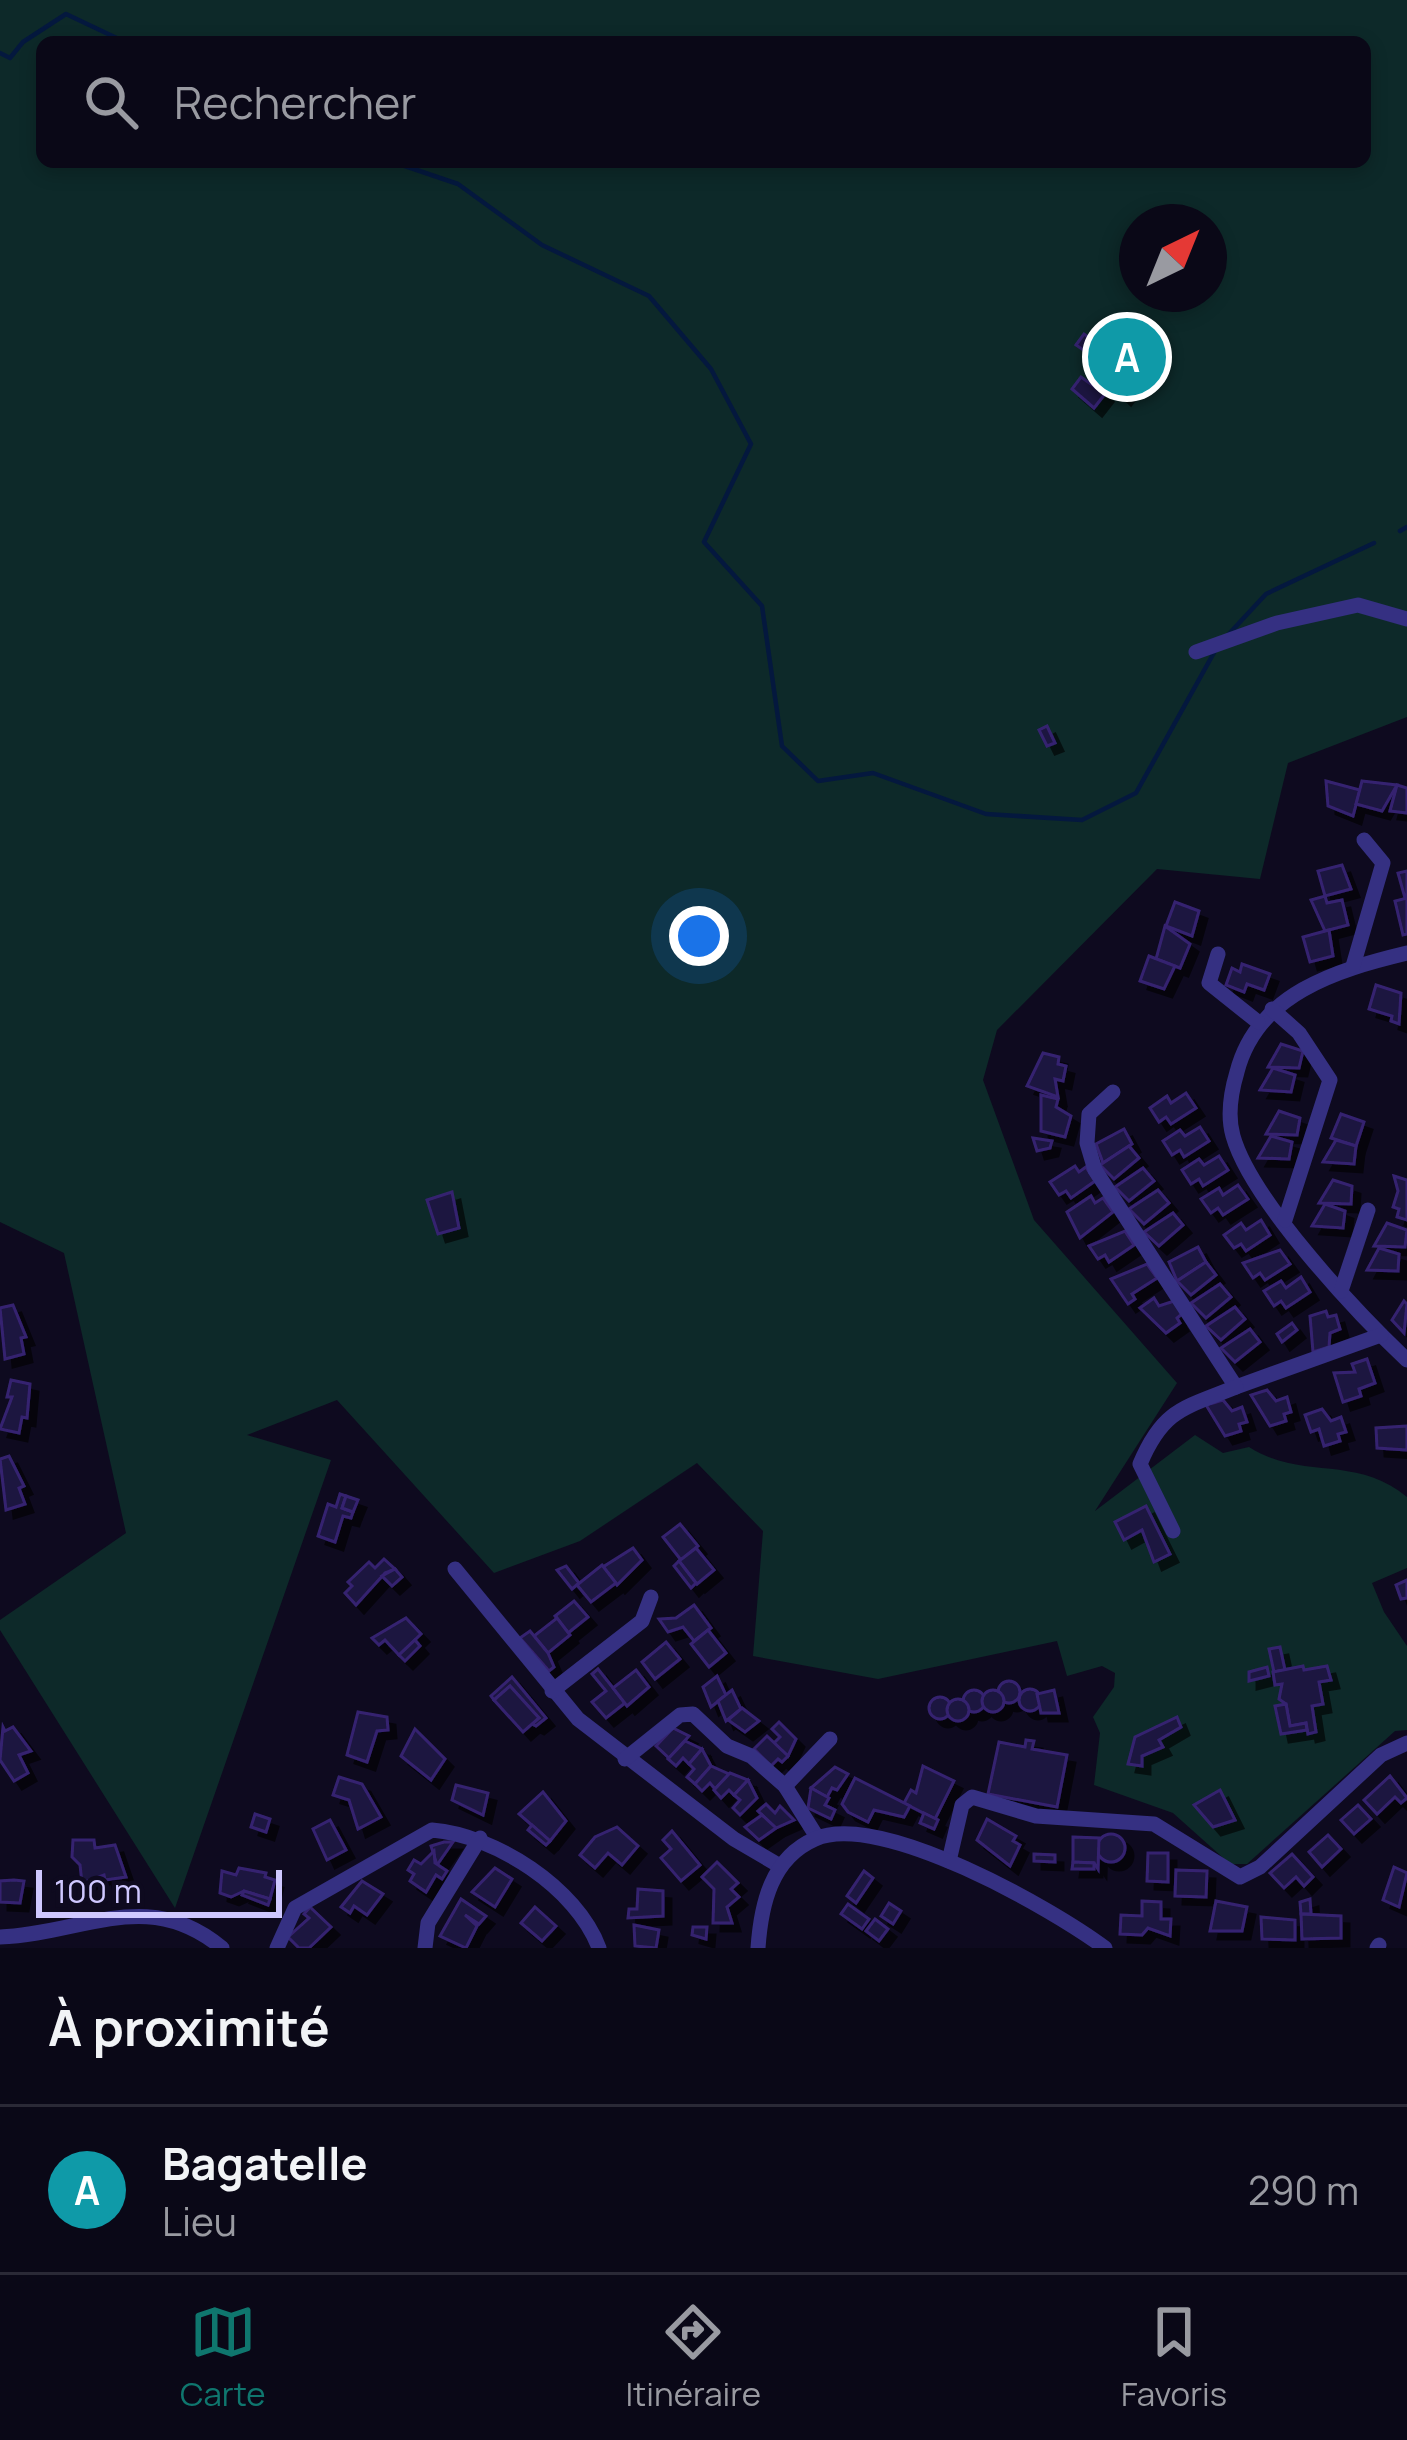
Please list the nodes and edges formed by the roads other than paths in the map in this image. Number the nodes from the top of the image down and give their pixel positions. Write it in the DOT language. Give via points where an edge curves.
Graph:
graph roads {
  1 [pos="1407,619"];
  2 [pos="1196,652"];
  3 [pos="1364,840"];
  4 [pos="1407,953"];
  5 [pos="1218,954"];
  6 [pos="1353,966"];
  7 [pos="1272,1009"];
  8 [pos="1258,1022"];
  9 [pos="1114,1092"];
  10 [pos="1368,1210"];
  11 [pos="1285,1220"];
  12 [pos="1341,1291"];
  13 [pos="1381,1335"];
  14 [pos="1407,1360"];
  15 [pos="1236,1387"];
  16 [pos="1174,1531"];
  17 [pos="455,1569"];
  18 [pos="651,1597"];
  19 [pos="552,1690"];
  20 [pos="830,1739"];
  21 [pos="1407,1743"];
  22 [pos="625,1759"];
  23 [pos="785,1786"];
  24 [pos="817,1837"];
  25 [pos="480,1838"];
  26 [pos="950,1861"];
  27 [pos="780,1866"];
  28 [pos="0,1937"];
  29 [pos="222,1948"];
  30 [pos="277,1948"];
  31 [pos="425,1948"];
  32 [pos="599,1948"];
  33 [pos="758,1948"];
  34 [pos="1106,1948"];
  1 -- 2 [label="street" via="1358,604"];
  3 -- 6 [label="street" via="1382,862"];
  4 -- 6 [label="street"];
  5 -- 8 [label="street" via="1209,982"];
  6 -- 7 [label="street"];
  7 -- 8 [label="street"];
  7 -- 11 [label="street" via="1330,1080"];
  8 -- 11 [label="street" via="1231,1094 1231,1130 1240,1157"];
  9 -- 15 [label="street" via="1089,1114 1095,1170"];
  10 -- 12 [label="street"];
  11 -- 12 [label="street"];
  12 -- 13 [label="street"];
  13 -- 14 [label="street"];
  13 -- 15 [label="street"];
  15 -- 16 [label="street" via="1168,1415 1147,1447 1140,1464"];
  17 -- 19 [label="street"];
  18 -- 19 [label="street" via="642,1621"];
  19 -- 22 [label="street"];
  20 -- 23 [label="street"];
  21 -- 26 [label="street" via="1382,1755 1276,1854 1240,1877 1154,1824 1036,1816 972,1797 962,1804"];
  22 -- 23 [label="street" via="680,1715 693,1714"];
  22 -- 27 [label="street"];
  23 -- 24 [label="street"];
  24 -- 26 [label="street" via="860,1836"];
  24 -- 27 [label="street"];
  25 -- 30 [label="street" via="432,1830 295,1908"];
  25 -- 31 [label="street" via="428,1923"];
  25 -- 32 [label="street" via="506,1850 590,1923"];
  26 -- 34 [label="street" via="1007,1884"];
  27 -- 33 [label="street"];
  28 -- 29 [label="street" via="133,1913 190,1924"];
}
